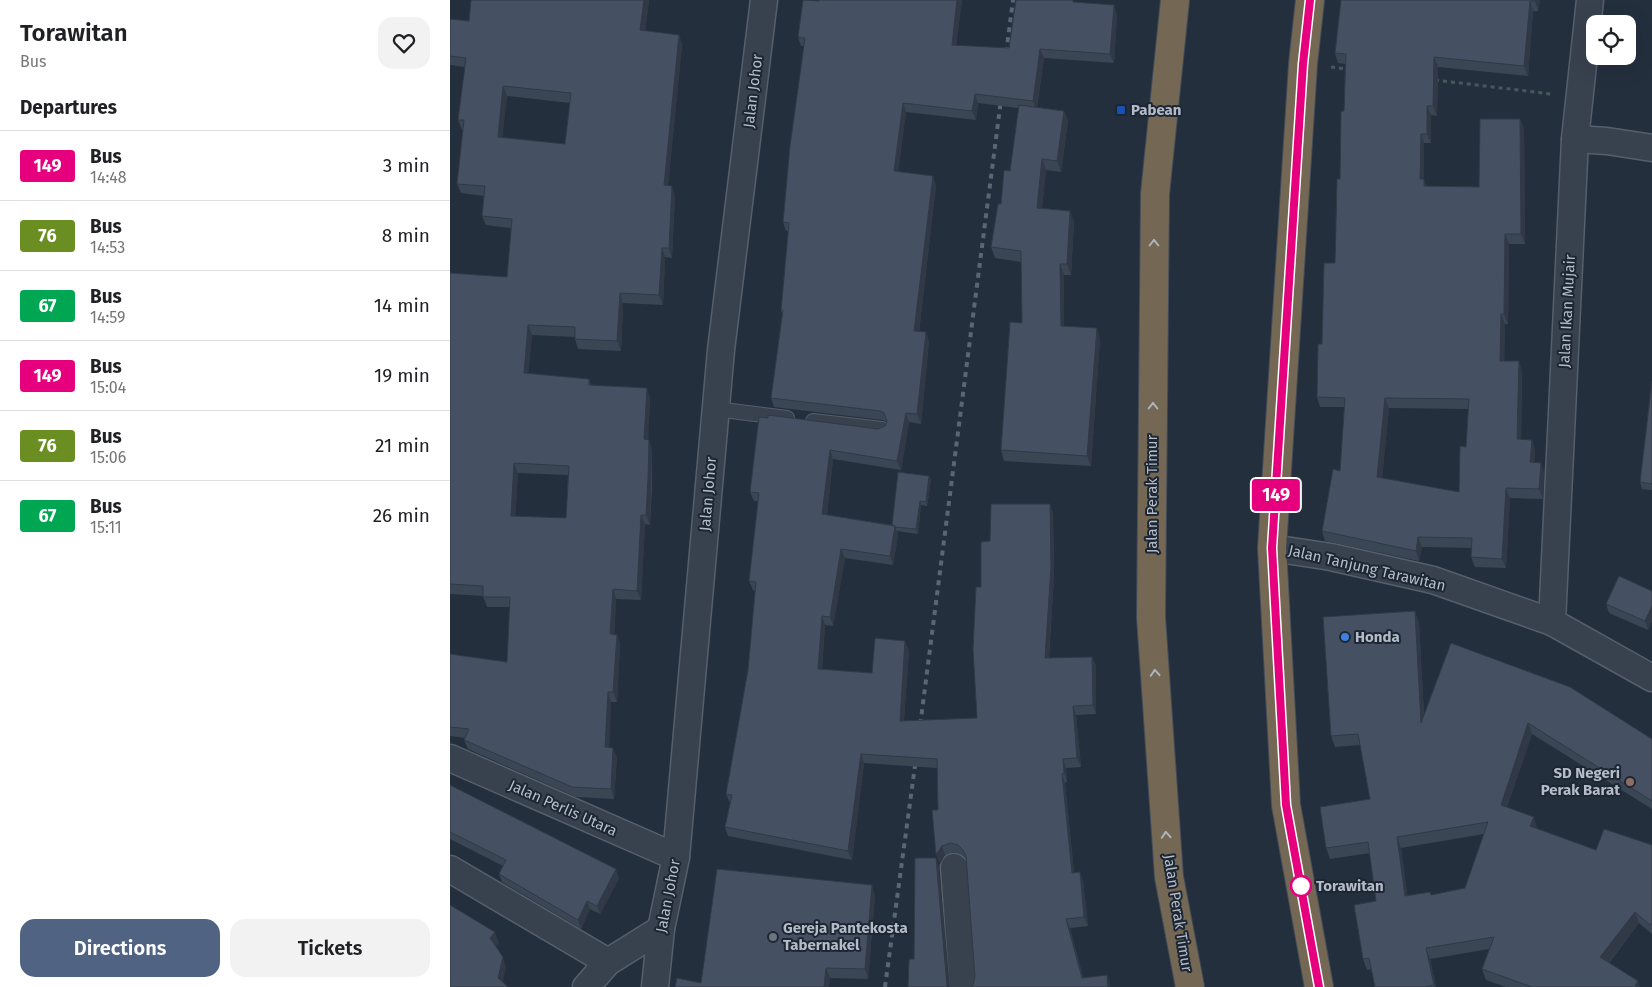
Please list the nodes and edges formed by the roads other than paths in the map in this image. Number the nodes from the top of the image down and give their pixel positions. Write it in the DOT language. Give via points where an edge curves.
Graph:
graph roads {
  1 [pos="764,0"];
  2 [pos="1175,0"];
  3 [pos="1310,0"];
  4 [pos="1590,0"];
  5 [pos="1575,139"];
  6 [pos="1652,148"];
  7 [pos="716,409"];
  8 [pos="882,429"];
  9 [pos="1272,548"];
  10 [pos="1552,622"];
  11 [pos="1652,678"];
  12 [pos="450,758"];
  13 [pos="676,857"];
  14 [pos="954,867"];
  15 [pos="450,869"];
  16 [pos="661,929"];
  17 [pos="608,962"];
  18 [pos="586,987"];
  19 [pos="655,987"];
  20 [pos="964,987"];
  21 [pos="1190,987"];
  22 [pos="1319,987"];
  1 -- 7 [label="street, Jalan Johor"];
  21 -- 2 [label="highway, Jalan Perak Timur, one-way" via="1169,877 1151,617 1155,194"];
  3 -- 9 [label="highway" via="1303,64"];
  4 -- 5 [label="street, Jalan Ikan Mujair"];
  5 -- 6 [label="street"];
  5 -- 10 [label="street, Jalan Ikan Mujair"];
  7 -- 8 [label="lane"];
  7 -- 13 [label="street, Jalan Johor"];
  9 -- 10 [label="street, Jalan Tanjung Tarawitan" via="1331,557 1433,580"];
  9 -- 22 [label="highway" via="1286,805"];
  10 -- 11 [label="street, Jalan Tanjung Tarawitan"];
  12 -- 13 [label="street, Jalan Perlis Utara"];
  13 -- 16 [label="street, Jalan Johor"];
  14 -- 20 [label="street"];
  15 -- 17 [label="street"];
  16 -- 17 [label="street"];
  16 -- 19 [label="street, Jalan Johor"];
  17 -- 18 [label="street"];
}
